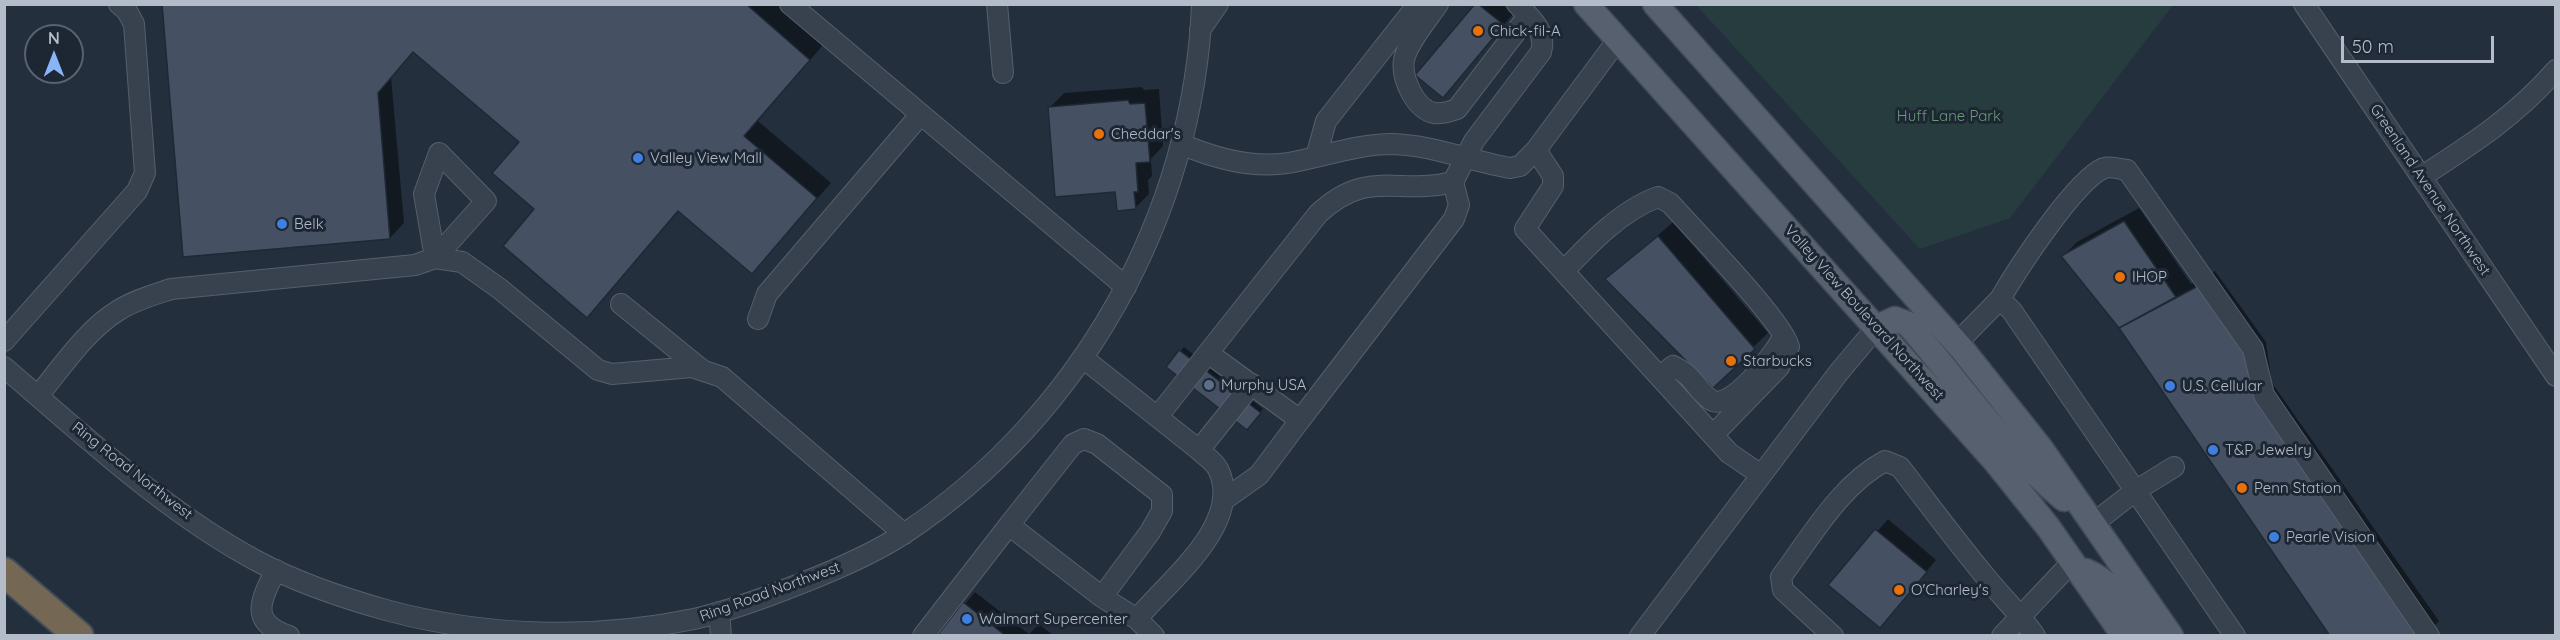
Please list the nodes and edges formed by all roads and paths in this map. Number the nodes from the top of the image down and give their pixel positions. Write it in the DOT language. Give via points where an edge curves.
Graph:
graph roads {
  1 [pos="119,4"];
  2 [pos="790,4"];
  3 [pos="998,4"];
  4 [pos="1202,4"];
  5 [pos="1218,4"];
  6 [pos="1418,4"];
  7 [pos="1438,4"];
  8 [pos="1586,4"];
  9 [pos="1655,4"];
  10 [pos="2304,4"];
  11 [pos="1523,10"];
  12 [pos="1200,30"];
  13 [pos="1619,38"];
  14 [pos="2556,70"];
  15 [pos="1003,74"];
  16 [pos="921,114"];
  17 [pos="1181,144"];
  18 [pos="1536,150"];
  19 [pos="1316,157"];
  20 [pos="1464,157"];
  21 [pos="2421,177"];
  22 [pos="1453,182"];
  23 [pos="435,258"];
  24 [pos="1564,271"];
  25 [pos="1126,287"];
  26 [pos="2000,300"];
  27 [pos="621,304"];
  28 [pos="758,320"];
  29 [pos="1877,327"];
  30 [pos="1784,334"];
  31 [pos="4,341"];
  32 [pos="1957,344"];
  33 [pos="1208,353"];
  34 [pos="1083,358"];
  35 [pos="4,367"];
  36 [pos="701,369"];
  37 [pos="2556,376"];
  38 [pos="1660,377"];
  39 [pos="1252,384"];
  40 [pos="38,396"];
  41 [pos="1158,416"];
  42 [pos="1300,420"];
  43 [pos="1713,435"];
  44 [pos="1199,450"];
  45 [pos="2174,467"];
  46 [pos="1761,475"];
  47 [pos="2135,491"];
  48 [pos="1225,499"];
  49 [pos="2094,523"];
  50 [pos="1009,525"];
  51 [pos="904,534"];
  52 [pos="2076,564"];
  53 [pos="276,570"];
  54 [pos="4,572"];
  55 [pos="1102,597"];
  56 [pos="719,612"];
  57 [pos="2021,614"];
  58 [pos="1137,619"];
  59 [pos="79,636"];
  60 [pos="290,636"];
  61 [pos="721,636"];
  62 [pos="923,636"];
  63 [pos="1154,636"];
  64 [pos="1640,636"];
  65 [pos="1833,636"];
  66 [pos="2002,636"];
  67 [pos="2035,636"];
  68 [pos="2124,636"];
  69 [pos="2146,636"];
  70 [pos="2171,636"];
  71 [pos="2235,636"];
  72 [pos="2429,636"];
  1 -- 31 [label="street" via="134,24 145,173 137,190"];
  2 -- 16 [label="street"];
  3 -- 15 [label="street"];
  4 -- 12 [label="street, Ring Road Northwest"];
  5 -- 12 [label="street"];
  6 -- 19 [label="street" via="1326,121"];
  7 -- 11 [label="street" via="1404,60 1406,82 1417,100 1432,113 1457,109"];
  8 -- 13 [label="main road, Valley View Boulevard Northwest"];
  9 -- 32 [label="main road"];
  10 -- 21 [label="street, Greenland Avenue Northwest"];
  11 -- 20 [label="street" via="1540,29 1541,52"];
  12 -- 17 [label="street, Ring Road Northwest"];
  13 -- 18 [label="street"];
  13 -- 29 [label="main road, Valley View Boulevard Northwest"];
  14 -- 21 [label="street" via="2493,131"];
  16 -- 25 [label="street"];
  16 -- 28 [label="street" via="766,294"];
  17 -- 19 [label="street" via="1227,161 1258,165"];
  17 -- 25 [label="street, Ring Road Northwest" via="1153,229"];
  18 -- 20 [label="street" via="1520,165 1510,168"];
  18 -- 24 [label="street" via="1552,176 1553,186 1525,229"];
  19 -- 20 [label="street" via="1395,144"];
  20 -- 22 [label="street"];
  21 -- 37 [label="street, Greenland Avenue Northwest"];
  22 -- 33 [label="street" via="1437,186 1378,185 1350,190 1334,199"];
  22 -- 42 [label="street" via="1459,205 1454,219"];
  23 -- 23 [label="street" via="424,194 439,153 486,201"];
  23 -- 36 [label="street" via="462,262 598,370 612,374"];
  23 -- 40 [label="street" via="415,265 171,289 144,298 99,325"];
  24 -- 30 [label="street" via="1640,203 1658,197 1670,203"];
  24 -- 38 [label="street"];
  25 -- 34 [label="street, Ring Road Northwest"];
  26 -- 32 [label="street"];
  26 -- 47 [label="street" via="2012,311"];
  26 -- 72 [label="street" via="2062,208 2094,174 2107,167 2127,170 2253,349 2264,395"];
  27 -- 36 [label="street"];
  29 -- 46 [label="street"];
  29 -- 49 [label="main road" via="1895,320 1908,324 2048,486"];
  29 -- 52 [label="main road, Valley View Boulevard Northwest" via="1995,460"];
  30 -- 38 [label="street" via="1777,350 1750,380 1721,402 1712,401 1686,372 1673,366"];
  30 -- 43 [label="street" via="1789,347 1779,368"];
  32 -- 49 [label="main road" via="2042,450"];
  33 -- 39 [label="street"];
  33 -- 41 [label="street"];
  34 -- 41 [label="street"];
  34 -- 51 [label="street, Ring Road Northwest" via="1032,423 980,476"];
  35 -- 40 [label="street, Ring Road Northwest"];
  36 -- 51 [label="street" via="722,377"];
  38 -- 43 [label="street"];
  39 -- 42 [label="street"];
  39 -- 44 [label="street"];
  40 -- 53 [label="street, Ring Road Northwest" via="167,503"];
  41 -- 44 [label="street"];
  42 -- 48 [label="street" via="1259,475"];
  43 -- 46 [label="street" via="1729,453"];
  44 -- 48 [label="street" via="1218,470"];
  45 -- 47 [label="street"];
  46 -- 64 [label="street"];
  47 -- 49 [label="street"];
  47 -- 71 [label="street"];
  48 -- 58 [label="street" via="1205,541"];
  49 -- 70 [label="main road"];
  50 -- 55 [label="street"];
  50 -- 55 [label="street" via="1073,444 1084,439 1144,478 1162,495 1162,511"];
  50 -- 62 [label="street"];
  51 -- 56 [label="street, Ring Road Northwest" via="830,572"];
  52 -- 57 [label="street"];
  52 -- 68 [label="main road, Valley View Boulevard Northwest"];
  52 -- 69 [label="main road" via="2117,593"];
  53 -- 56 [label="street, Ring Road Northwest" via="383,609 434,622 487,629 595,632"];
  53 -- 60 [label="street" via="262,600 261,616 273,630"];
  54 -- 59 [label="highway"];
  55 -- 58 [label="street"];
  56 -- 61 [label="street"];
  57 -- 65 [label="street" via="2001,596 1900,467 1885,460 1867,470 1840,500 1781,577 1782,590"];
  57 -- 66 [label="street"];
  57 -- 67 [label="street"];
  58 -- 63 [label="street"];
}
